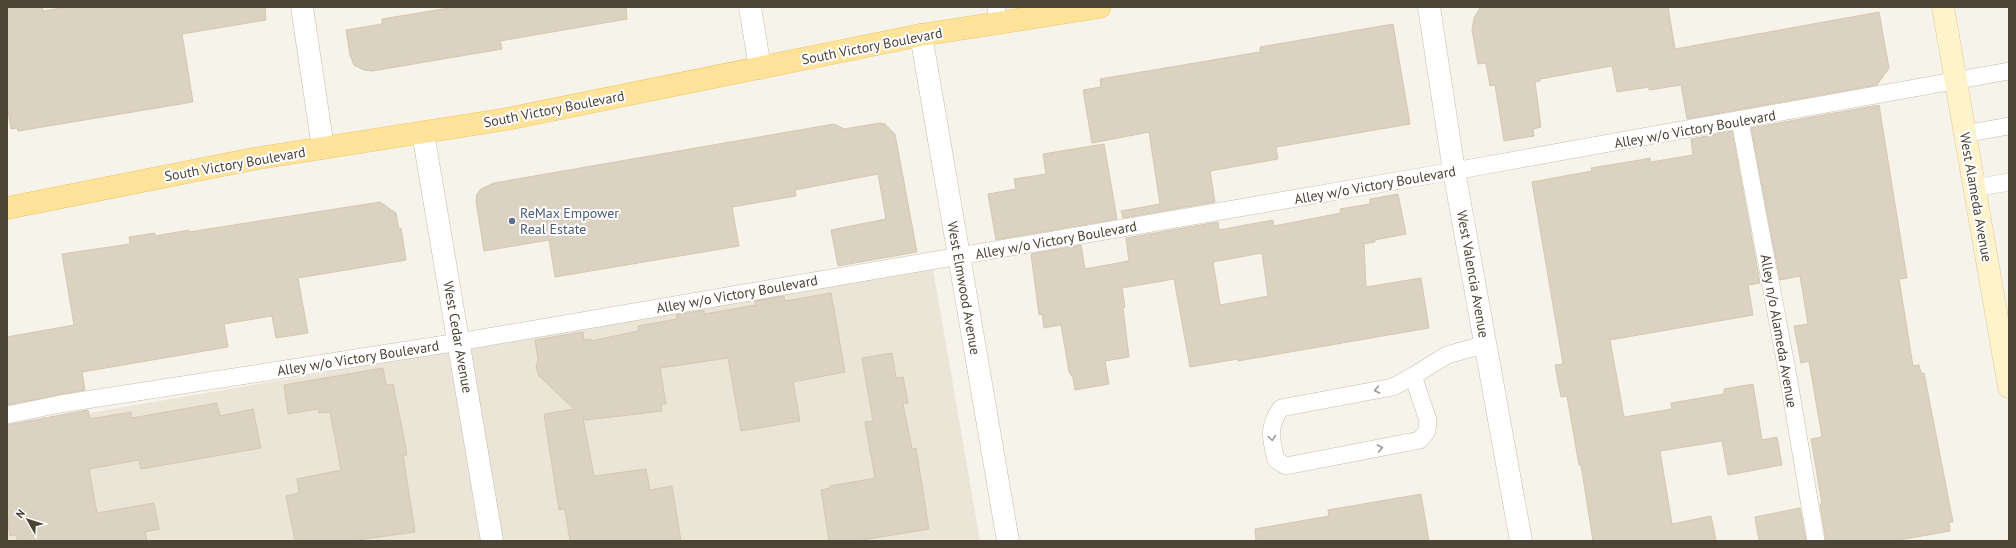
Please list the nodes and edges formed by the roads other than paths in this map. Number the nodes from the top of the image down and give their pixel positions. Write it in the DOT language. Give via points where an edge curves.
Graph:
graph roads {
  1 [pos="302,7"];
  2 [pos="750,7"];
  3 [pos="1100,7"];
  4 [pos="1429,7"];
  5 [pos="1943,7"];
  6 [pos="998,15"];
  7 [pos="921,35"];
  8 [pos="760,68"];
  9 [pos="2009,71"];
  10 [pos="1957,80"];
  11 [pos="1740,121"];
  12 [pos="2009,126"];
  13 [pos="423,133"];
  14 [pos="1964,134"];
  15 [pos="323,148"];
  16 [pos="1454,171"];
  17 [pos="2009,182"];
  18 [pos="1974,188"];
  19 [pos="7,208"];
  20 [pos="959,256"];
  21 [pos="459,342"];
  22 [pos="1486,344"];
  23 [pos="2007,362"];
  24 [pos="1413,376"];
  25 [pos="2009,387"];
  26 [pos="7,415"];
  27 [pos="492,541"];
  28 [pos="1008,541"];
  29 [pos="1521,541"];
  30 [pos="1816,541"];
  1 -- 15 [label="street"];
  2 -- 8 [label="street"];
  3 -- 6 [label="main road, South Victory Boulevard"];
  4 -- 16 [label="street, West Valencia Avenue"];
  5 -- 10 [label="main road, West Alameda Avenue"];
  6 -- 7 [label="main road, South Victory Boulevard"];
  7 -- 8 [label="main road, South Victory Boulevard"];
  7 -- 20 [label="street, West Elmwood Avenue"];
  8 -- 13 [label="main road, South Victory Boulevard" via="507,119"];
  9 -- 10 [label="lane, Alley w/o Victory Boulevard"];
  10 -- 11 [label="lane, Alley w/o Victory Boulevard"];
  10 -- 14 [label="main road, West Alameda Avenue"];
  11 -- 16 [label="lane, Alley w/o Victory Boulevard"];
  11 -- 30 [label="lane, Alley n/o Alameda Avenue"];
  12 -- 14 [label="lane"];
  13 -- 15 [label="main road, South Victory Boulevard"];
  13 -- 21 [label="street, West Cedar Avenue"];
  14 -- 18 [label="main road, West Alameda Avenue"];
  15 -- 19 [label="main road, South Victory Boulevard" via="253,159"];
  16 -- 20 [label="lane, Alley w/o Victory Boulevard"];
  16 -- 22 [label="street, West Valencia Avenue"];
  17 -- 18 [label="lane"];
  18 -- 23 [label="main road, West Alameda Avenue"];
  20 -- 21 [label="lane, Alley w/o Victory Boulevard"];
  20 -- 28 [label="street, West Elmwood Avenue"];
  21 -- 26 [label="lane, Alley w/o Victory Boulevard" via="60,404"];
  21 -- 27 [label="street, West Cedar Avenue"];
  22 -- 24 [label="lane" via="1447,355"];
  22 -- 29 [label="street, West Valencia Avenue"];
  23 -- 25 [label="main road, West Alameda Avenue"];
  24 -- 24 [label="lane, one-way" via="1393,387 1281,408 1273,419 1270,433 1276,460 1286,466 1420,440 1427,431 1428,420"];
}
